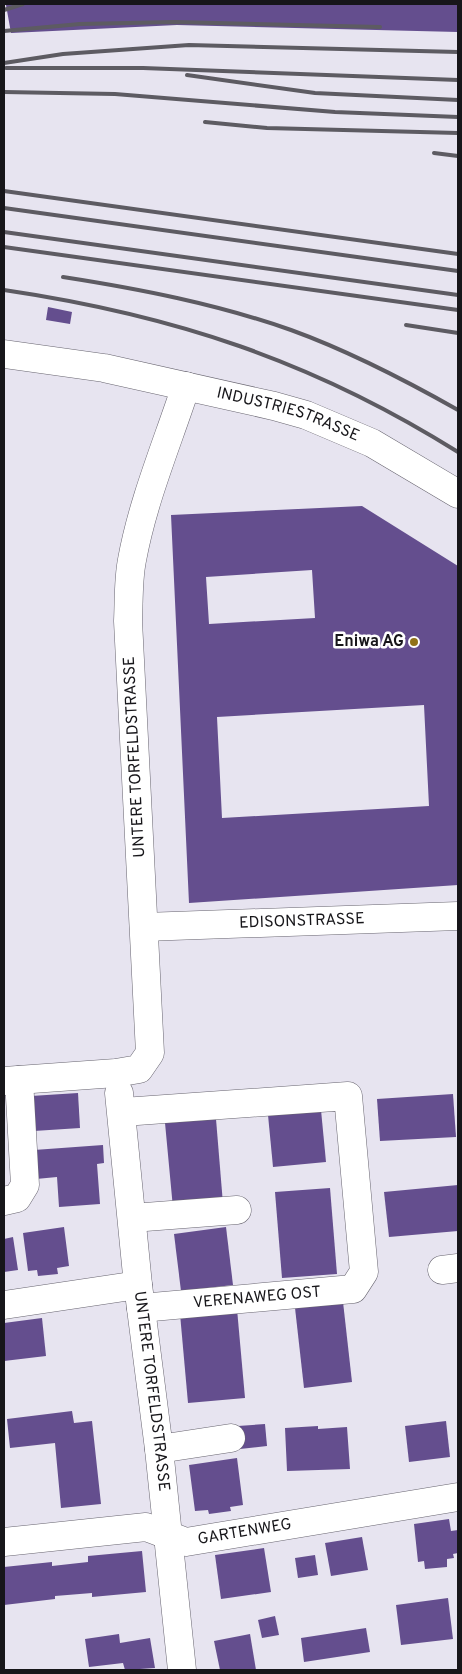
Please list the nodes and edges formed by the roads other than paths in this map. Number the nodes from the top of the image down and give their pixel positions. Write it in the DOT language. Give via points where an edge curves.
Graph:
graph roads {
  1 [pos="4,354"];
  2 [pos="186,386"];
  3 [pos="458,494"];
  4 [pos="458,916"];
  5 [pos="144,927"];
  6 [pos="116,1073"];
  7 [pos="11,1080"];
  8 [pos="123,1112"];
  9 [pos="4,1201"];
  10 [pos="237,1210"];
  11 [pos="132,1218"];
  12 [pos="139,1297"];
  13 [pos="4,1305"];
  14 [pos="231,1438"];
  15 [pos="159,1449"];
  16 [pos="458,1497"];
  17 [pos="168,1534"];
  18 [pos="4,1542"];
  19 [pos="182,1670"];
  1 -- 2 [label="street, INDUSTRIESTRASSE" via="104,368"];
  2 -- 3 [label="street, INDUSTRIESTRASSE" via="306,416 372,443"];
  2 -- 5 [label="street, UNTERE TORFELDSTRASSE" via="145,506 130,585 129,631"];
  4 -- 5 [label="street, EDISONSTRASSE"];
  5 -- 6 [label="street, UNTERE TORFELDSTRASSE" via="150,1053 139,1069"];
  6 -- 7 [label="street"];
  6 -- 8 [label="street, UNTERE TORFELDSTRASSE"];
  7 -- 9 [label="street" via="25,1185 17,1198"];
  8 -- 11 [label="street, UNTERE TORFELDSTRASSE"];
  8 -- 12 [label="street, VERENAWEG OST" via="348,1096 364,1272 353,1289"];
  10 -- 11 [label="street"];
  11 -- 12 [label="street, UNTERE TORFELDSTRASSE"];
  12 -- 13 [label="street"];
  12 -- 15 [label="street, UNTERE TORFELDSTRASSE"];
  14 -- 15 [label="street"];
  15 -- 17 [label="street, UNTERE TORFELDSTRASSE"];
  16 -- 17 [label="street, GARTENWEG" via="186,1542"];
  17 -- 18 [label="street, GARTENWEG" via="146,1527"];
  17 -- 19 [label="street, UNTERE TORFELDSTRASSE"];
}
